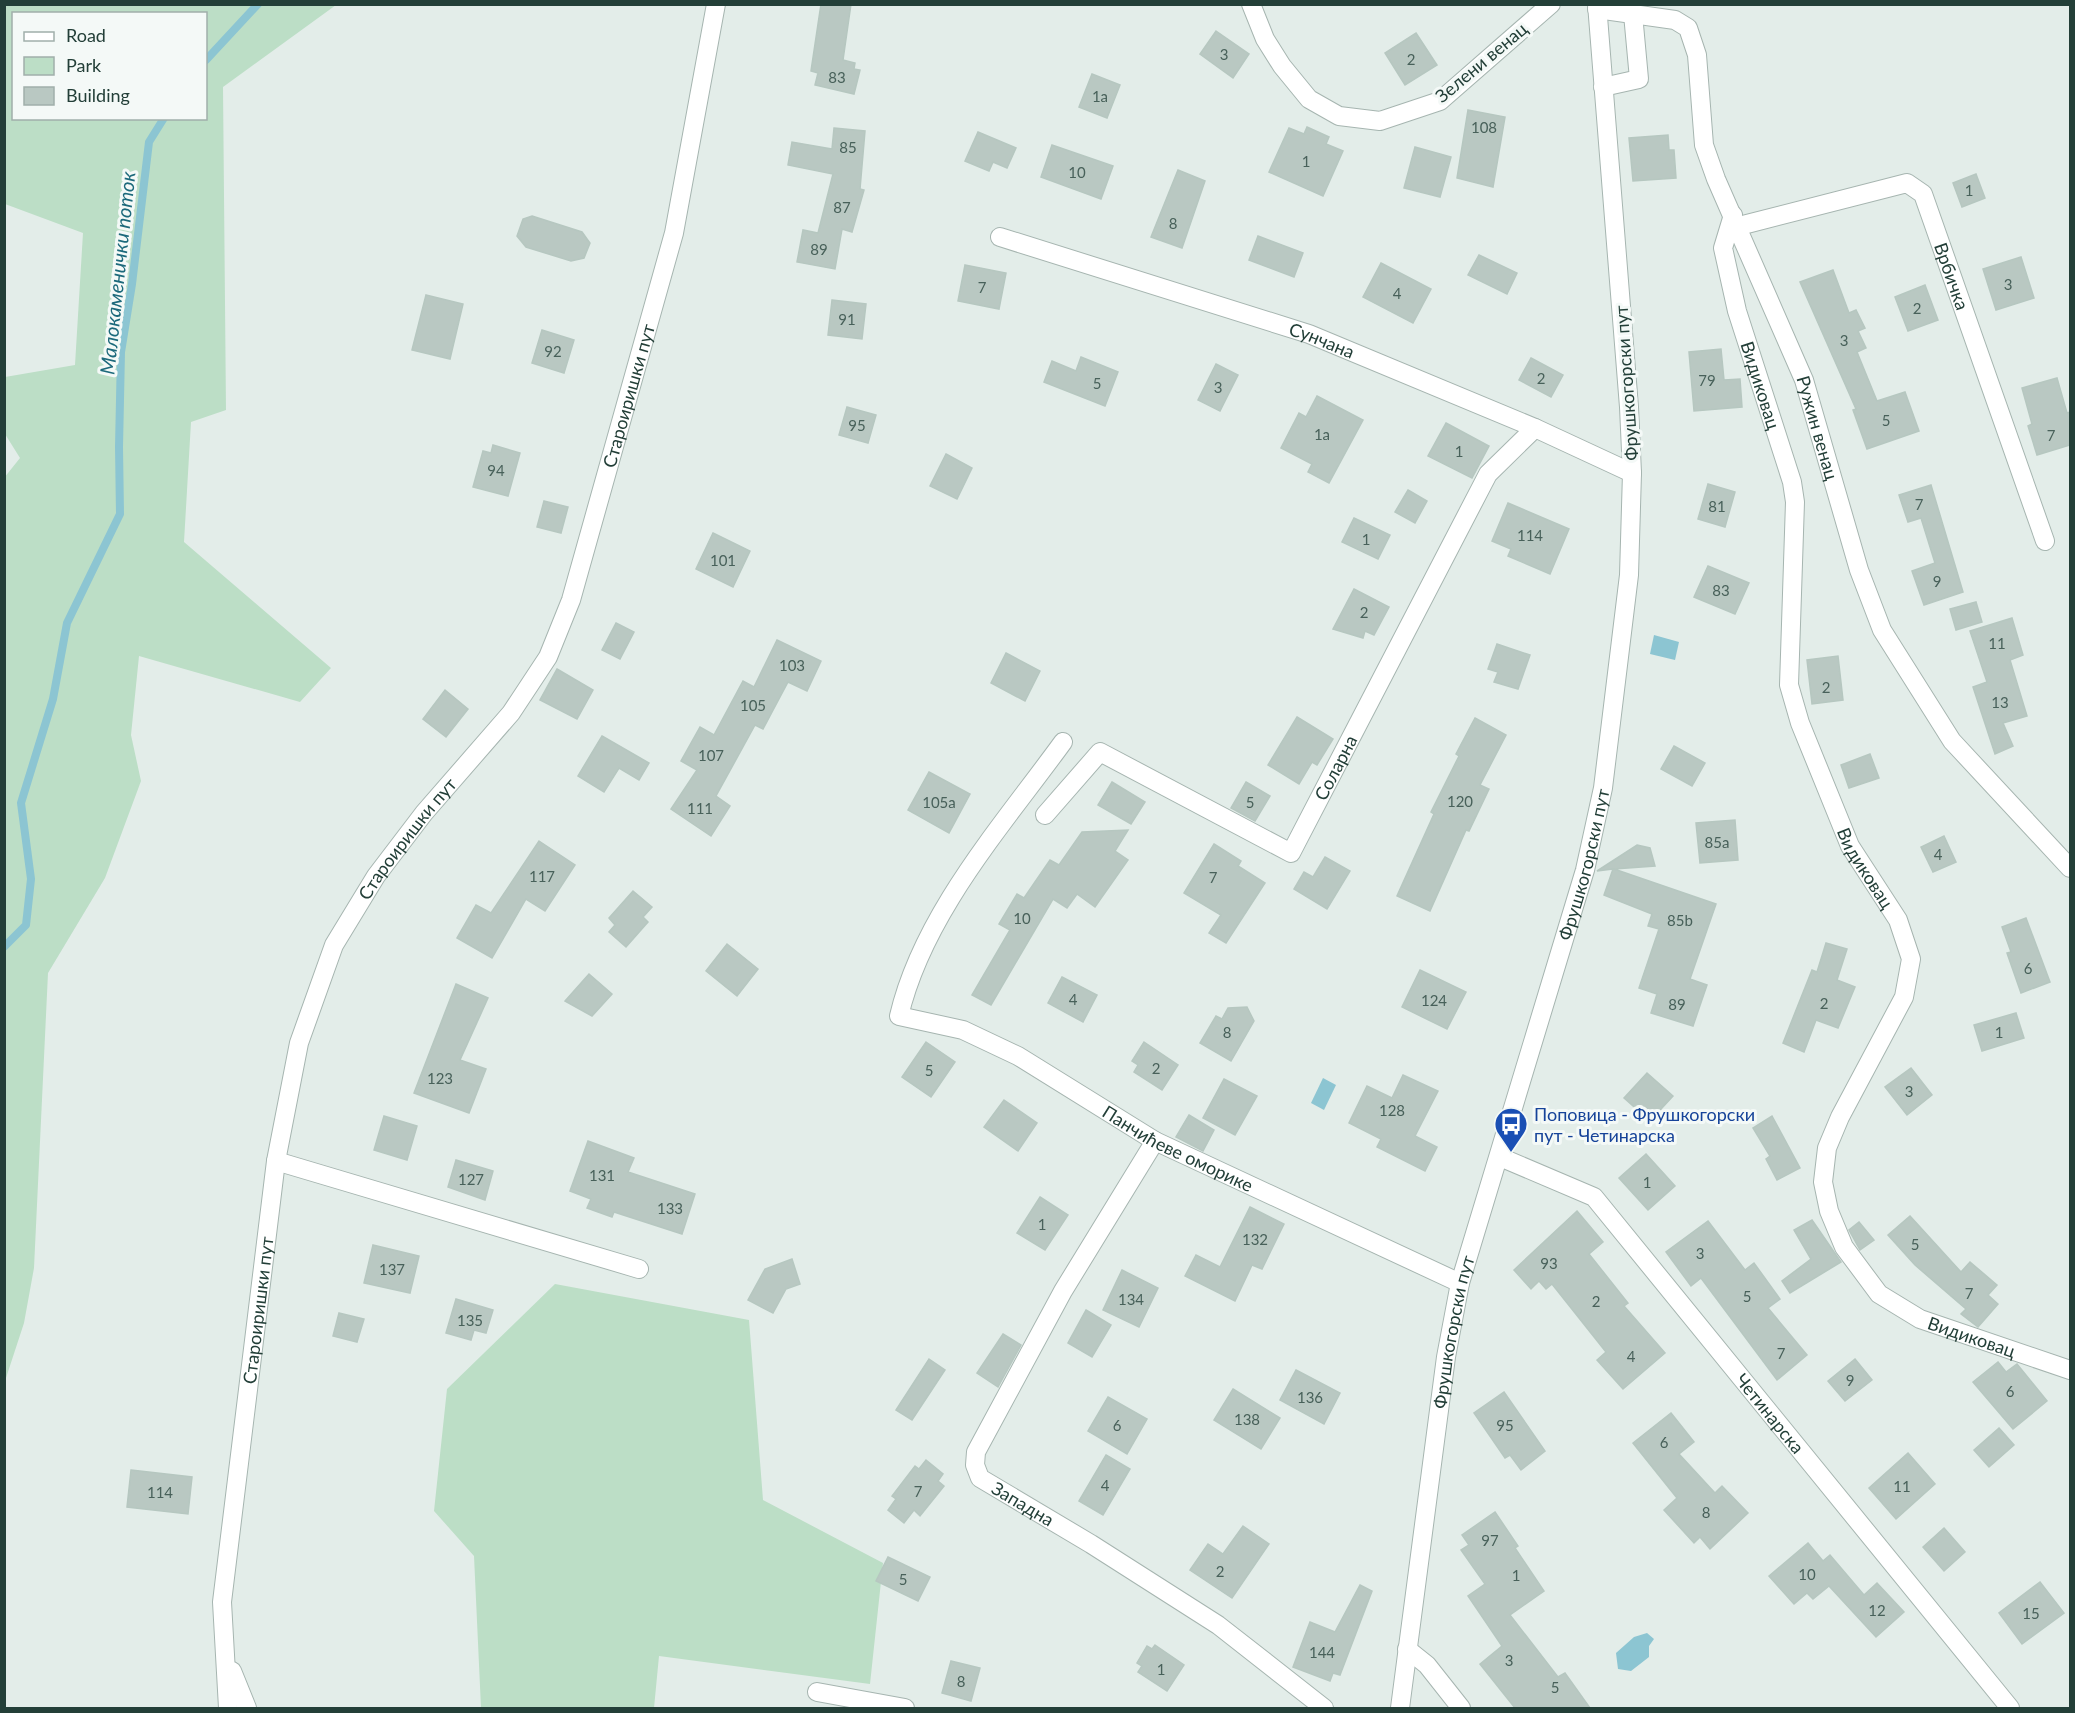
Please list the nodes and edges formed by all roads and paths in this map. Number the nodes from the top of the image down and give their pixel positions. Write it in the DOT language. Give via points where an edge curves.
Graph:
graph roads {
  1 [pos="716,4"];
  2 [pos="1251,4"];
  3 [pos="1551,4"];
  4 [pos="1597,7"];
  5 [pos="1633,14"];
  6 [pos="1603,87"];
  7 [pos="1736,221"];
  8 [pos="1000,237"];
  9 [pos="1536,428"];
  10 [pos="1632,472"];
  11 [pos="2045,541"];
  12 [pos="1063,742"];
  13 [pos="1045,815"];
  14 [pos="2070,868"];
  15 [pos="1155,1141"];
  16 [pos="1500,1157"];
  17 [pos="276,1161"];
  18 [pos="639,1269"];
  19 [pos="1460,1283"];
  20 [pos="2070,1370"];
  21 [pos="1407,1649"];
  22 [pos="226,1658"];
  23 [pos="817,1692"];
  24 [pos="228,1708"];
  25 [pos="247,1708"];
  26 [pos="905,1708"];
  27 [pos="1324,1708"];
  28 [pos="1400,1708"];
  29 [pos="1461,1708"];
  30 [pos="2010,1708"];
  1 -- 17 [label="street, Староиришки пут" via="674,233 571,600 548,657 517,704 390,858 334,945 300,1043"];
  2 -- 3 [label="street, Зелени венац" via="1282,66 1309,99 1340,116 1380,121 1440,101"];
  4 -- 5 [label="street, Ружин венац"];
  4 -- 6 [label="street, Фрушкогорски пут"];
  5 -- 6 [label="street" via="1639,79"];
  5 -- 7 [label="street, Ружин венац" via="1675,20 1688,28 1697,55 1704,145"];
  6 -- 10 [label="street, Фрушкогорски пут"];
  7 -- 11 [label="street, Врбичка" via="1906,183 1923,194"];
  7 -- 14 [label="street, Ружин венац" via="1804,380 1859,570 1882,630 1952,741"];
  7 -- 20 [label="street, Видиковац" via="1723,248 1737,311 1795,502 1789,685 1800,723 1850,846 1898,921 1911,959 1904,997 1827,1148 1823,1182 1829,1211 1844,1247 1879,1294 1920,1319"];
  8 -- 9 [label="street, Сунчана" via="1309,333"];
  9 -- 10 [label="street, Сунчана"];
  9 -- 13 [label="street, Соларна" via="1488,474 1291,853 1100,752"];
  10 -- 16 [label="street, Фрушкогорски пут" via="1629,575 1603,788 1585,870"];
  12 -- 15 [label="street, Панчићеве оморике" via="941,913 912,968 898,1016 963,1030 1018,1056"];
  15 -- 19 [label="street, Панчићеве оморике"];
  15 -- 27 [label="street, Западна" via="1063,1291 976,1452 975,1465 980,1478 1218,1625"];
  16 -- 19 [label="street, Фрушкогорски пут"];
  16 -- 30 [label="street, Четинарска" via="1594,1197"];
  17 -- 18 [label="street"];
  17 -- 22 [label="street, Староиришки пут" via="222,1602"];
  19 -- 21 [label="street, Фрушкогорски пут" via="1446,1357"];
  21 -- 28 [label="street, Фрушкогорски пут"];
  21 -- 29 [label="street" via="1427,1665"];
  22 -- 24 [label="street, Староиришки пут"];
  22 -- 25 [label="street"];
  23 -- 26 [label="street"];
}
